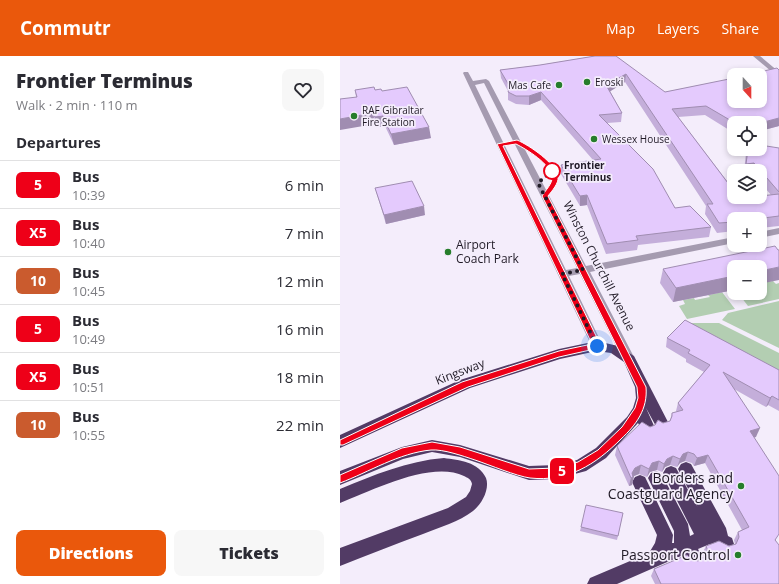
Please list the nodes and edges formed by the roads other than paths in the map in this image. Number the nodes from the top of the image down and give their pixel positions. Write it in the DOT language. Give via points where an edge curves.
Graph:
graph roads {
  1 [pos="756,56"];
  2 [pos="779,76"];
  3 [pos="779,231"];
  4 [pos="767,234"];
  5 [pos="727,241"];
  6 [pos="583,270"];
  7 [pos="562,274"];
  8 [pos="597,346"];
  9 [pos="629,359"];
  10 [pos="642,387"];
  11 [pos="639,410"];
  12 [pos="662,424"];
  13 [pos="648,428"];
  14 [pos="340,442"];
  15 [pos="678,471"];
  16 [pos="340,478"];
  17 [pos="656,478"];
  18 [pos="640,482"];
  19 [pos="340,496"];
  20 [pos="714,531"];
  21 [pos="726,544"];
  22 [pos="688,552"];
  23 [pos="340,557"];
  24 [pos="655,559"];
  25 [pos="596,584"];
  1 -- 2 [label="street"];
  3 -- 4 [label="street"];
  5 -- 6 [label="street"];
  6 -- 7 [label="street"];
  6 -- 7 [label="street, Winston Churchill Avenue" via="486,81 468,78"];
  6 -- 9 [label="street, Winston Churchill Avenue"];
  7 -- 8 [label="street, Winston Churchill Avenue"];
  8 -- 9 [label="highway" via="614,349"];
  8 -- 14 [label="highway, Kingsway" via="559,354 465,384"];
  9 -- 10 [label="highway, Winston Churchill Avenue"];
  10 -- 11 [label="highway" via="643,398"];
  10 -- 12 [label="highway, Winston Churchill Avenue"];
  11 -- 13 [label="highway"];
  11 -- 16 [label="highway" via="625,438 581,466 556,472 529,473 460,451 432,446 402,453"];
  15 -- 20 [label="highway" via="700,528"];
  17 -- 22 [label="highway" via="682,530"];
  18 -- 24 [label="highway" via="665,535"];
  19 -- 23 [label="highway" via="417,468 448,464 466,467 477,475 480,486 476,498 466,508"];
  20 -- 21 [label="highway"];
  20 -- 22 [label="highway"];
  22 -- 24 [label="highway"];
  24 -- 25 [label="highway"];
}
